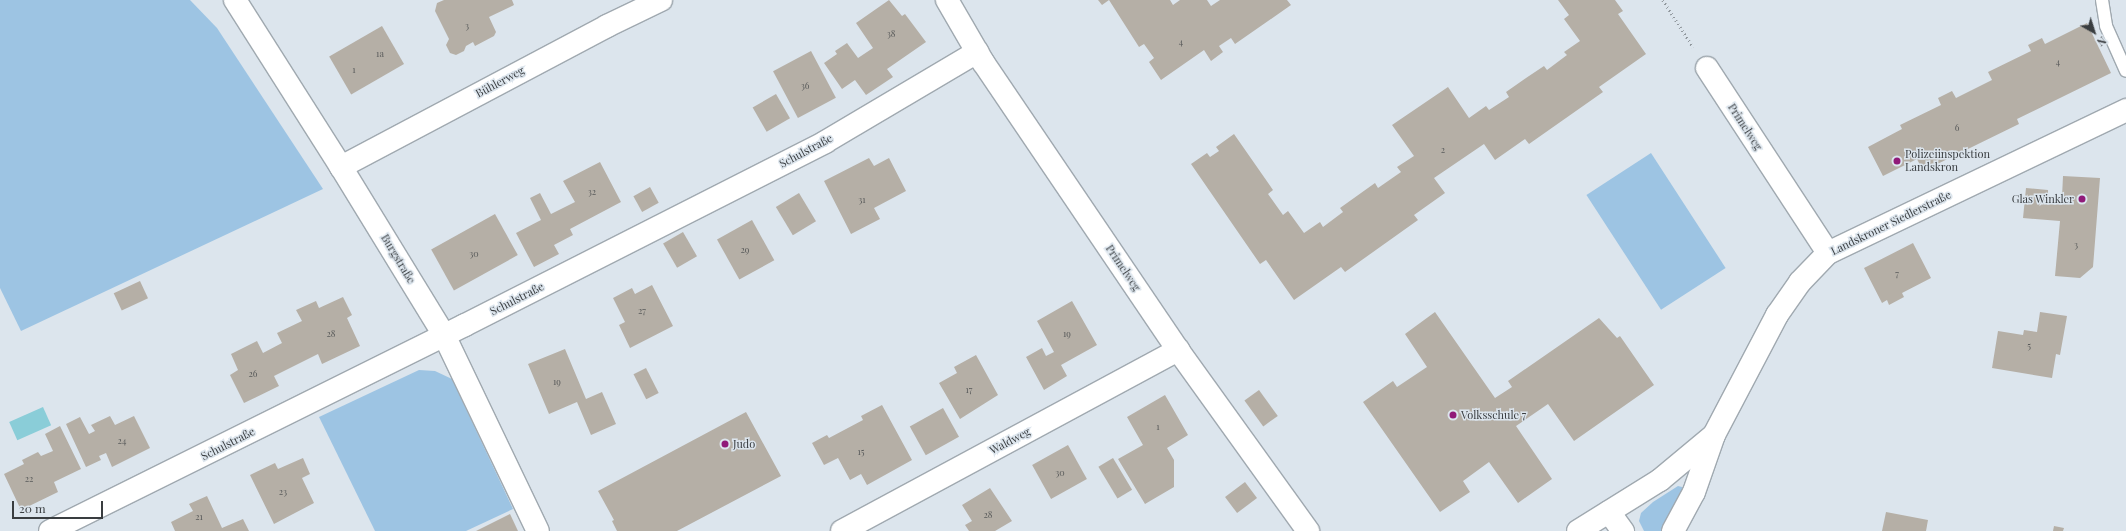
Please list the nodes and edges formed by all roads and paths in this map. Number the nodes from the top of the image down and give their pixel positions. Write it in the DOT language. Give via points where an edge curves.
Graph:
graph roads {
  1 [pos="235,0"];
  2 [pos="661,0"];
  3 [pos="947,0"];
  4 [pos="1663,0"];
  5 [pos="2102,0"];
  6 [pos="977,52"];
  7 [pos="1707,68"];
  8 [pos="2126,71"];
  9 [pos="2126,110"];
  10 [pos="341,167"];
  11 [pos="1828,253"];
  12 [pos="444,335"];
  13 [pos="1178,350"];
  14 [pos="1714,435"];
  15 [pos="1609,512"];
  16 [pos="50,531"];
  17 [pos="538,531"];
  18 [pos="842,531"];
  19 [pos="1308,531"];
  20 [pos="1578,531"];
  21 [pos="1623,531"];
  22 [pos="1673,531"];
  1 -- 10 [label="street, Burgstraße"];
  2 -- 10 [label="street, Bühlerweg"];
  3 -- 6 [label="street, Primelweg"];
  4 -- 7 [label="path"];
  5 -- 8 [label="lane" via="2106,26"];
  6 -- 12 [label="street, Schulstraße" via="825,142"];
  6 -- 13 [label="street, Primelweg"];
  7 -- 11 [label="street, Primelweg"];
  9 -- 11 [label="street, Landskroner Siedlerstraße"];
  10 -- 12 [label="street, Burgstraße"];
  11 -- 14 [label="street, Landskroner Siedlerstraße" via="1800,282 1777,315"];
  12 -- 16 [label="street, Schulstraße"];
  12 -- 17 [label="street, Burgstraße"];
  13 -- 18 [label="street, Waldweg"];
  13 -- 19 [label="street, Primelweg"];
  14 -- 15 [label="street, Landskroner Siedlerstraße" via="1660,480"];
  14 -- 22 [label="street" via="1694,492"];
  15 -- 20 [label="street, Landskroner Siedlerstraße"];
  15 -- 21 [label="street"];
}
